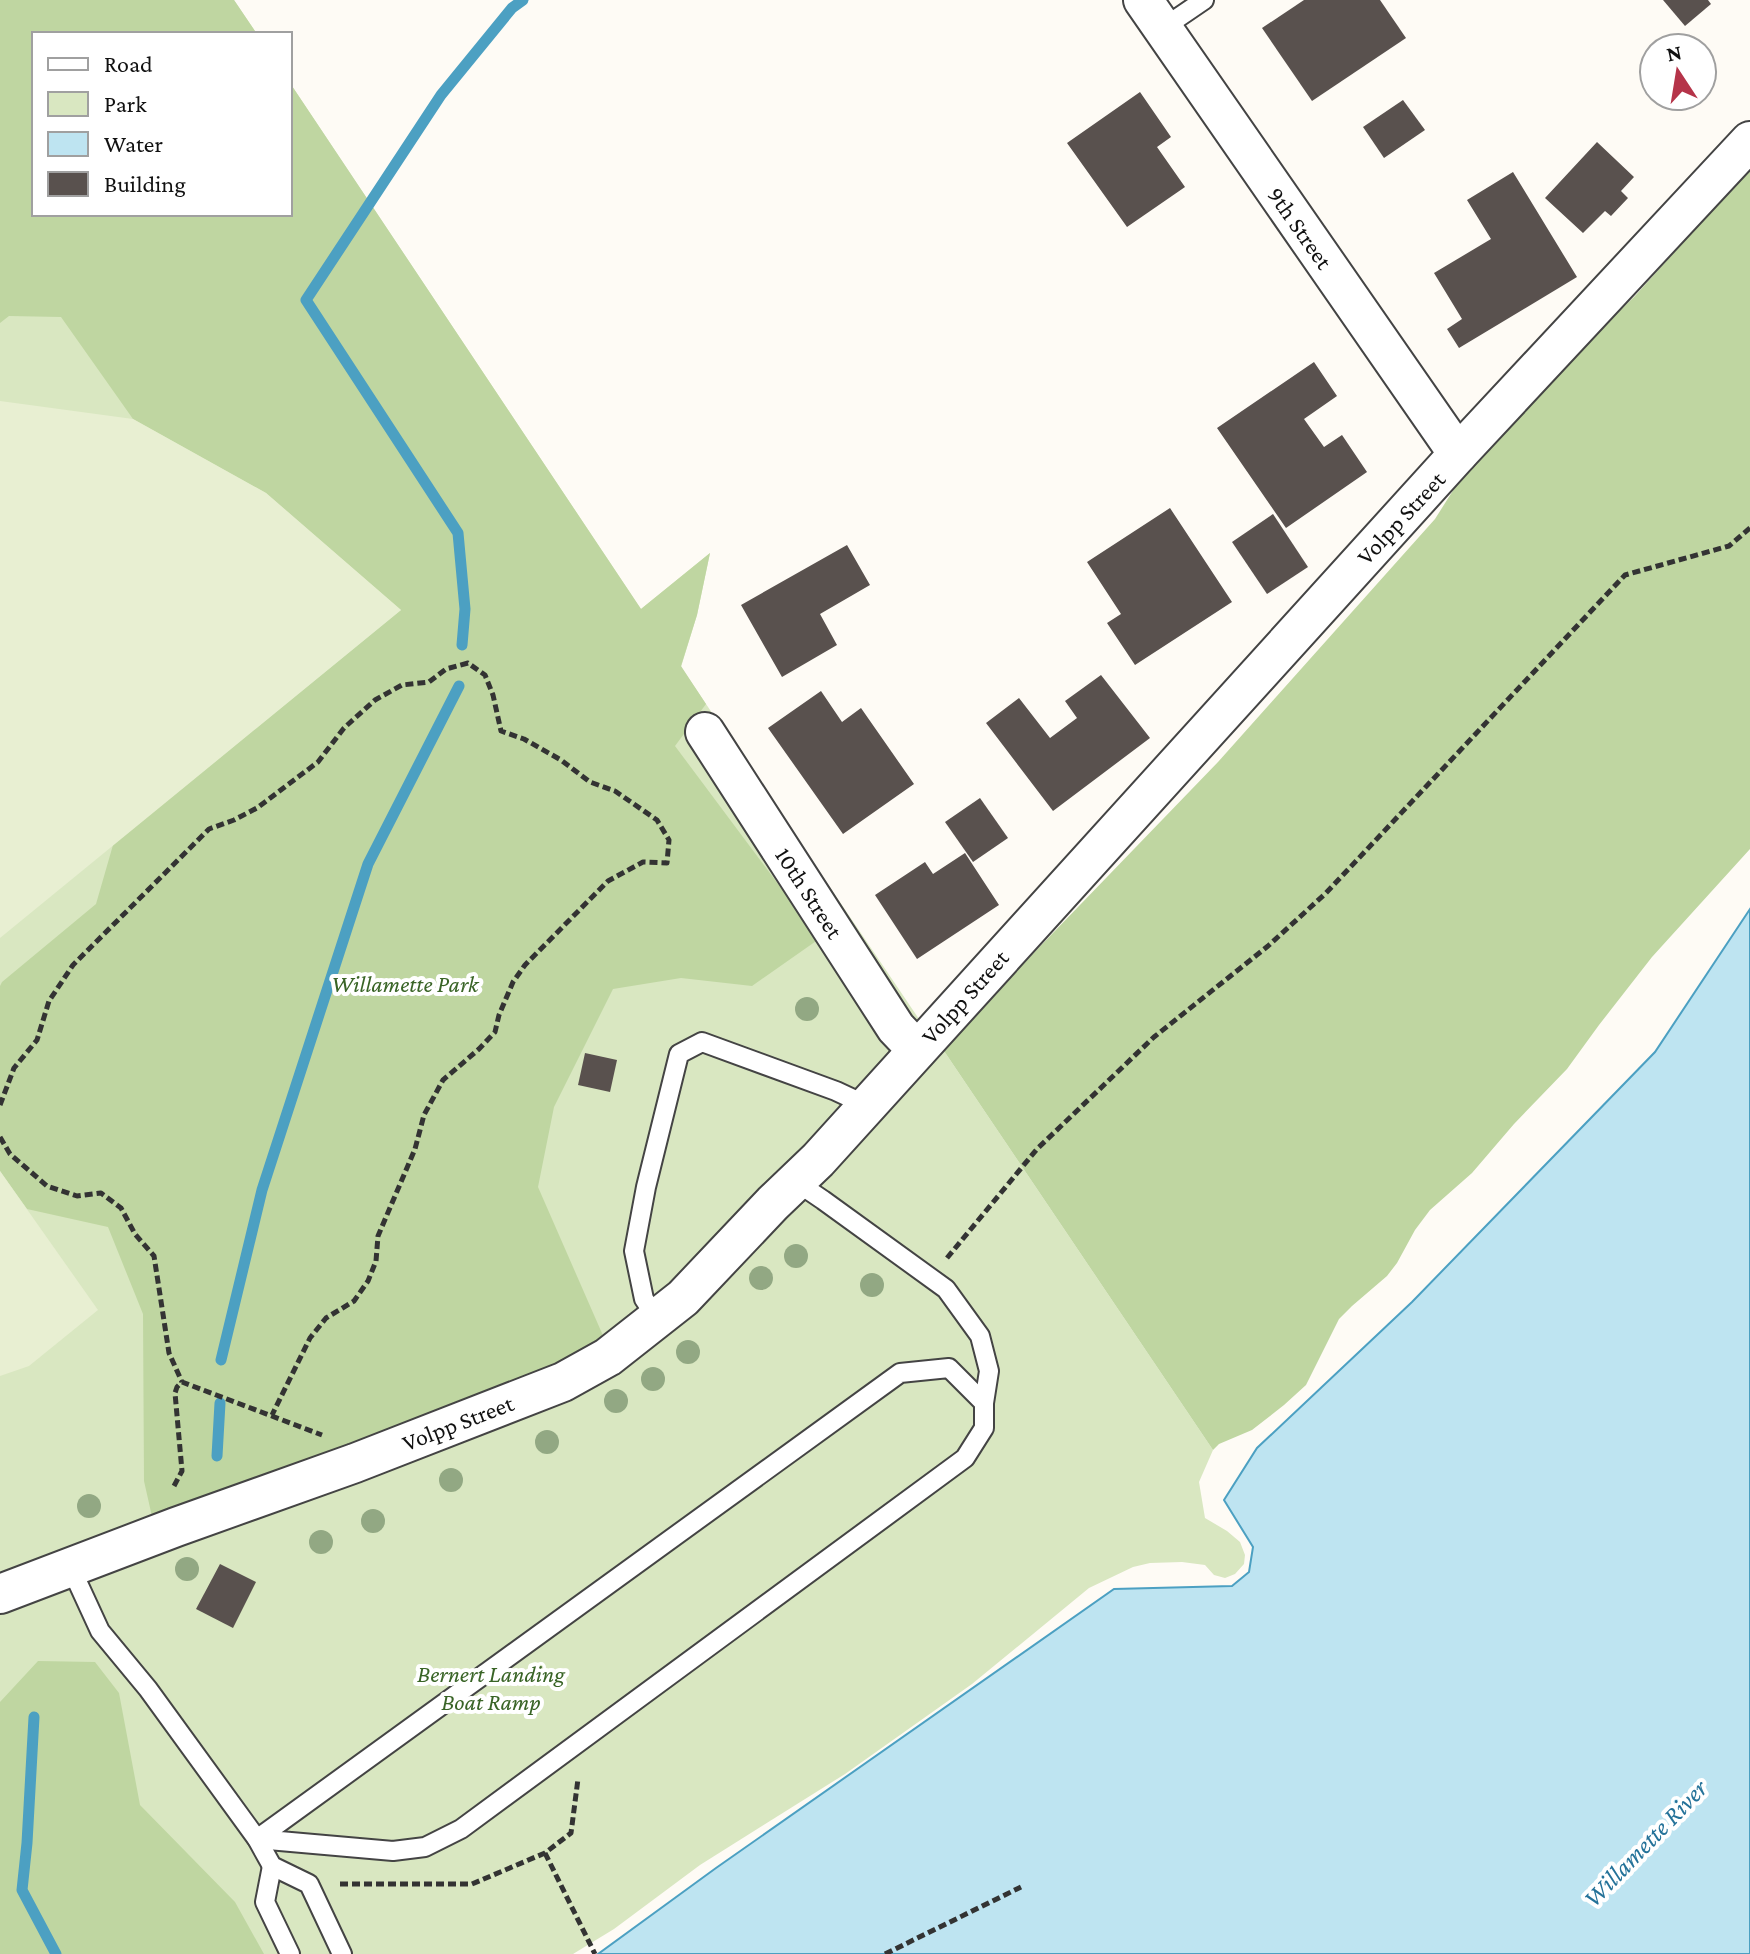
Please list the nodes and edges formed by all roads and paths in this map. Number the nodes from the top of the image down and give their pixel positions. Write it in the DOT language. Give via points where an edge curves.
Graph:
graph roads {
  1 [pos="1204,0"];
  2 [pos="1153,14"];
  3 [pos="1750,141"];
  4 [pos="1458,454"];
  5 [pos="1750,528"];
  6 [pos="705,732"];
  7 [pos="917,1050"];
  8 [pos="0,1105"];
  9 [pos="868,1106"];
  10 [pos="0,1137"];
  11 [pos="795,1181"];
  12 [pos="931,1277"];
  13 [pos="658,1320"];
  14 [pos="182,1382"];
  15 [pos="984,1403"];
  16 [pos="272,1415"];
  17 [pos="335,1438"];
  18 [pos="170,1494"];
  19 [pos="71,1568"];
  20 [pos="0,1594"];
  21 [pos="257,1839"];
  22 [pos="545,1853"];
  23 [pos="272,1866"];
  24 [pos="1021,1887"];
  25 [pos="290,1954"];
  26 [pos="342,1954"];
  27 [pos="595,1954"];
  28 [pos="885,1954"];
  1 -- 2 [label="lane"];
  2 -- 4 [label="street, 9th Street"];
  3 -- 4 [label="street, Volpp Street"];
  4 -- 7 [label="street, Volpp Street"];
  5 -- 12 [label="path" via="1729,546 1625,575 1326,893 1154,1037 1037,1149"];
  6 -- 7 [label="street, 10th Street" via="896,1028"];
  7 -- 9 [label="street, Volpp Street"];
  8 -- 16 [label="path" via="14,1068 37,1040 49,1001 73,965 209,829 257,808 318,762 375,700 402,685 429,682 446,669 468,663 485,675 501,731 561,760 657,820 669,840 667,863 643,862 608,881 525,965 513,982 495,1032 443,1080 424,1115 378,1236 368,1281 354,1301 326,1318 310,1338"];
  9 -- 11 [label="street, Volpp Street"];
  9 -- 13 [label="lane" via="702,1042 679,1054 634,1251 644,1299"];
  10 -- 14 [label="path" via="10,1154 47,1186 77,1196 101,1193 121,1208 154,1256 169,1353"];
  11 -- 12 [label="lane"];
  11 -- 13 [label="street, Volpp Street"];
  12 -- 15 [label="lane" via="980,1336 989,1371"];
  13 -- 19 [label="street, Volpp Street" via="563,1382"];
  14 -- 16 [label="path"];
  14 -- 18 [label="path" via="175,1393 182,1471"];
  15 -- 21 [label="lane" via="949,1368 900,1373"];
  15 -- 21 [label="lane" via="984,1428 965,1458 461,1829 425,1847 393,1851"];
  16 -- 17 [label="path"];
  19 -- 20 [label="street, Volpp Street"];
  19 -- 21 [label="lane" via="100,1631"];
  21 -- 23 [label="lane"];
  22 -- 27 [label="path"];
  23 -- 25 [label="lane" via="265,1902"];
  23 -- 26 [label="lane" via="309,1884"];
  24 -- 28 [label="path"];
}
